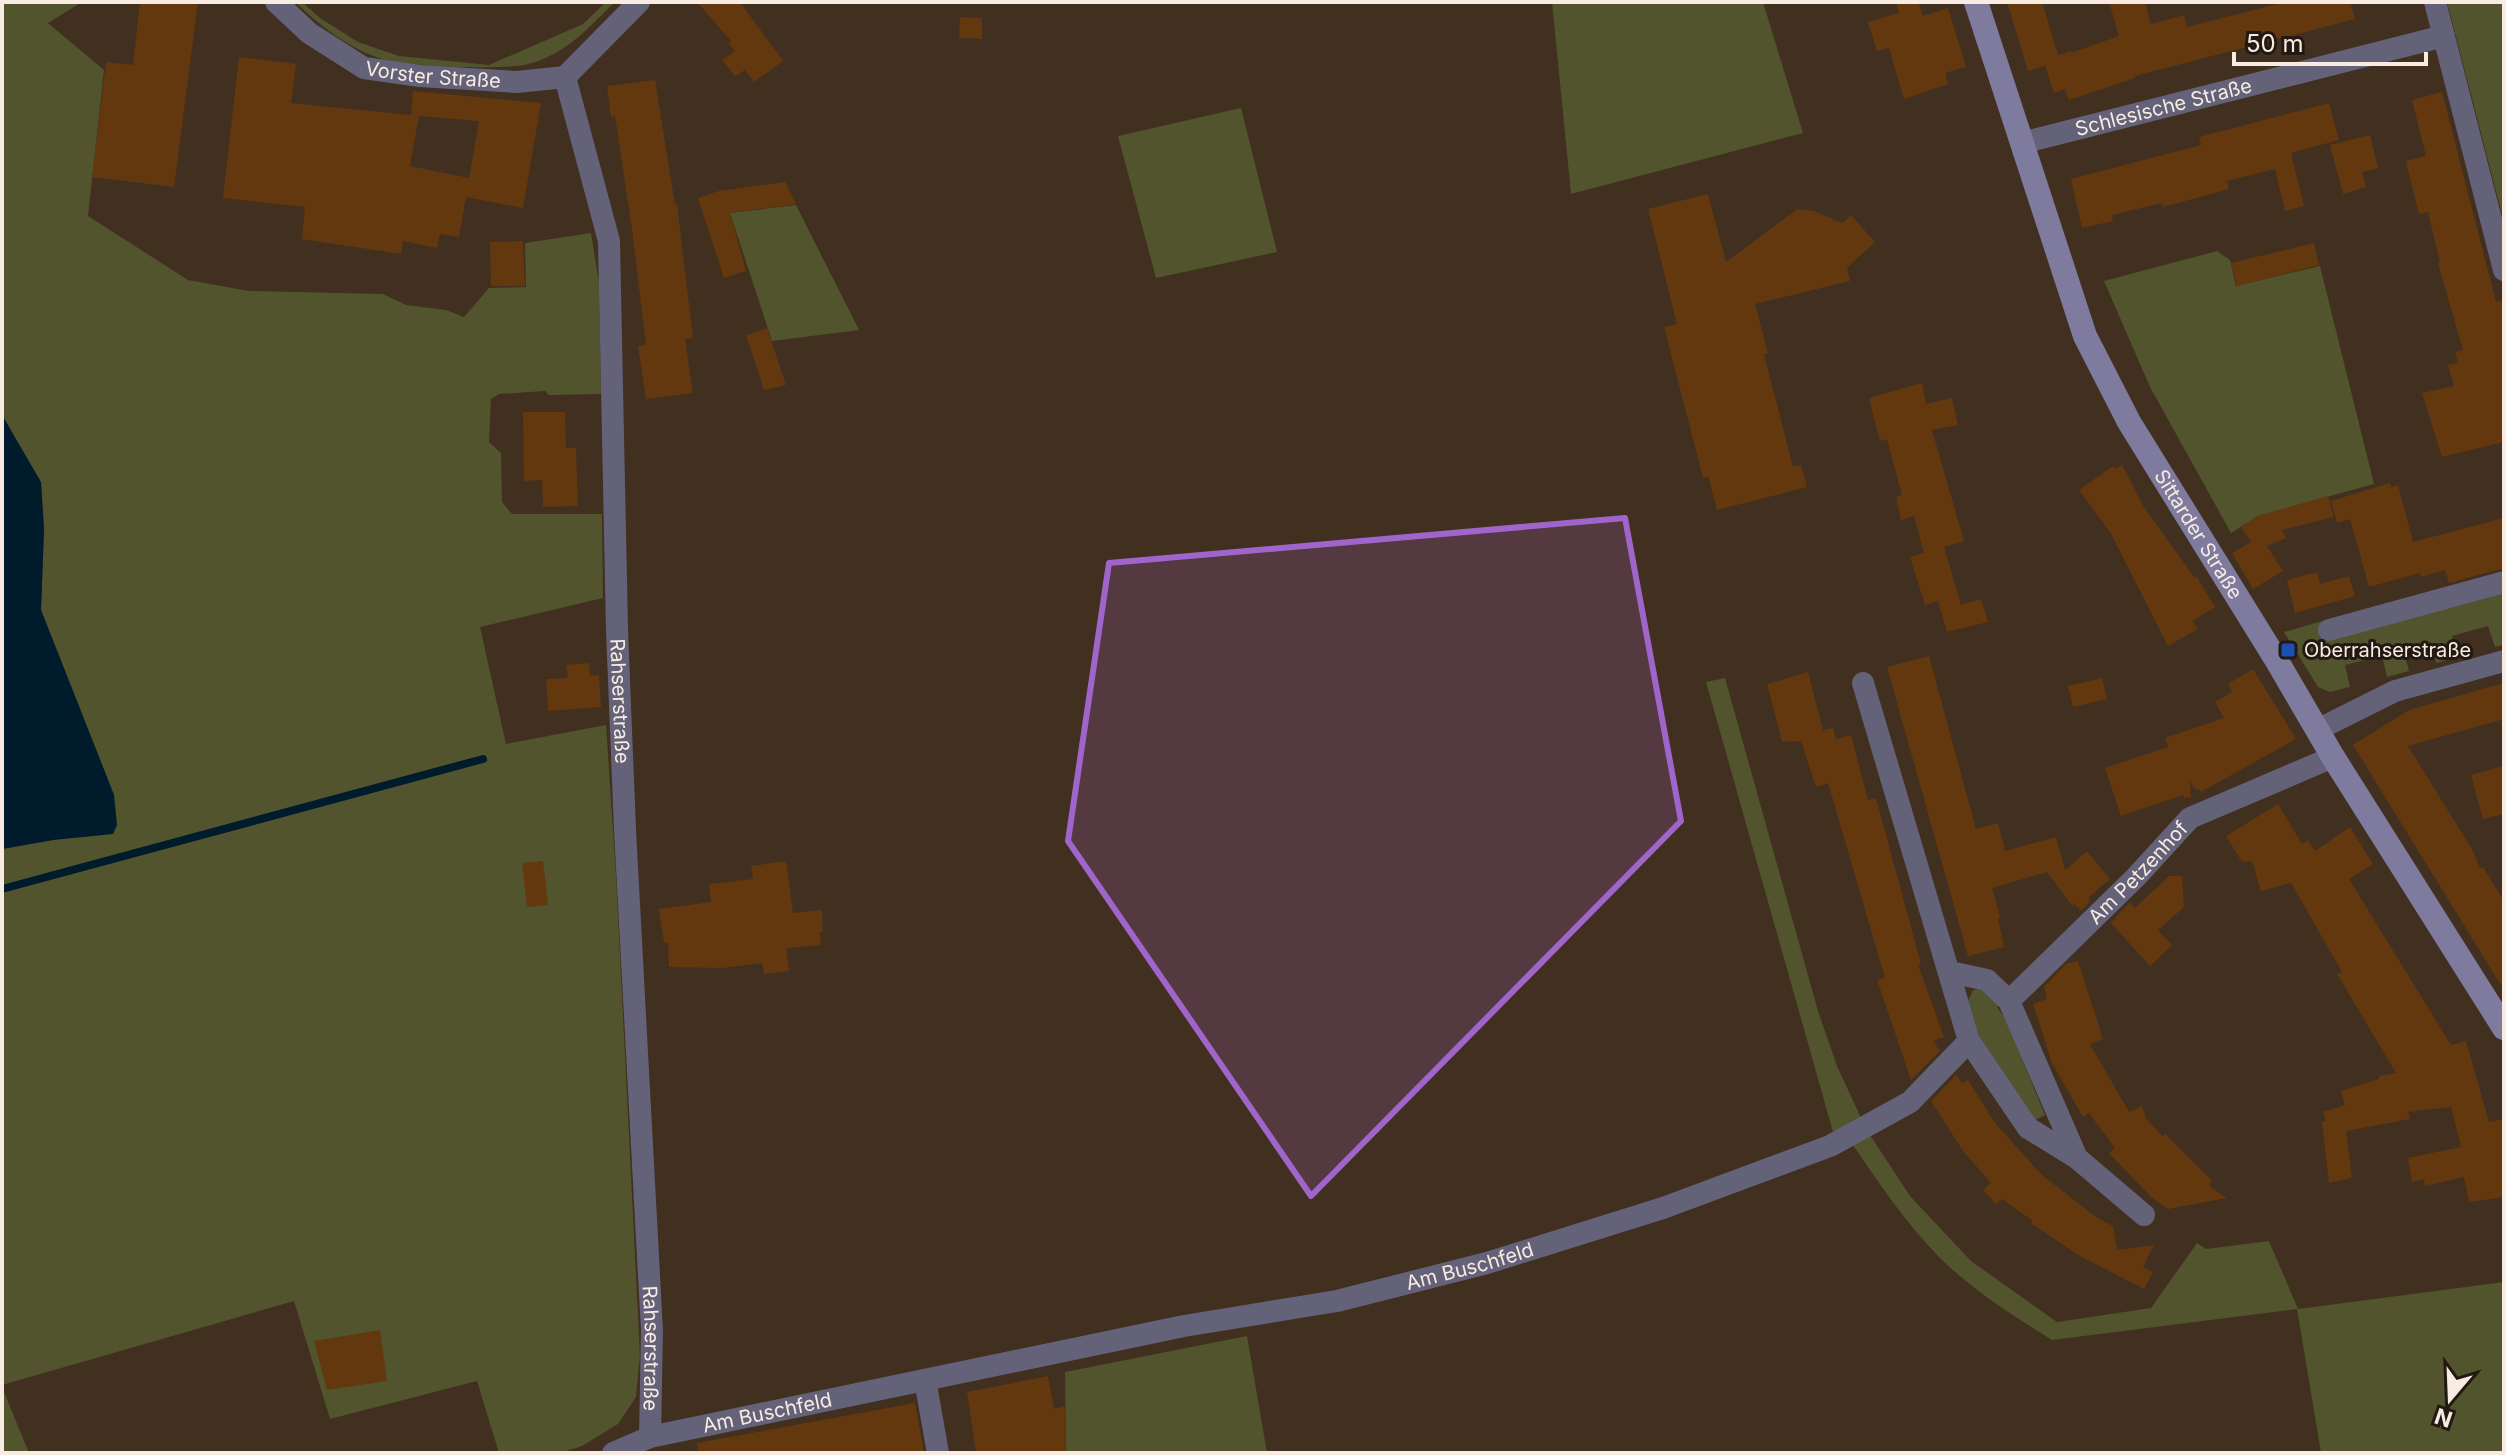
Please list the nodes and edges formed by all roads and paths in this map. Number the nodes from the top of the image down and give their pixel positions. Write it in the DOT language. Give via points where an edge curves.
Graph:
graph roads {
  1 [pos="276,2"];
  2 [pos="639,2"];
  3 [pos="1976,2"];
  4 [pos="2435,2"];
  5 [pos="2444,36"];
  6 [pos="565,77"];
  7 [pos="2022,143"];
  8 [pos="2504,270"];
  9 [pos="2504,582"];
  10 [pos="2329,630"];
  11 [pos="2504,661"];
  12 [pos="1863,683"];
  13 [pos="2317,730"];
  14 [pos="2333,757"];
  15 [pos="1950,972"];
  16 [pos="2009,1001"];
  17 [pos="2504,1028"];
  18 [pos="1969,1041"];
  19 [pos="2077,1158"];
  20 [pos="2144,1215"];
  21 [pos="925,1380"];
  22 [pos="650,1437"];
  23 [pos="613,1453"];
  24 [pos="938,1453"];
  1 -- 6 [label="street, Vorster Straße" via="309,33 364,68 517,82"];
  2 -- 6 [label="street"];
  3 -- 7 [label="street, Sittarder Straße"];
  4 -- 5 [label="street"];
  5 -- 7 [label="street, Schlesische Straße"];
  5 -- 8 [label="street"];
  6 -- 22 [label="street, Rahserstraße" via="609,241 617,630 652,1331"];
  7 -- 13 [label="street, Sittarder Straße" via="2085,336 2129,422"];
  9 -- 10 [label="street"];
  11 -- 13 [label="street" via="2395,691"];
  12 -- 15 [label="street"];
  13 -- 14 [label="street, Sittarder Straße"];
  14 -- 16 [label="street, Am Petzenhof" via="2190,818"];
  14 -- 17 [label="street, Sittarder Straße"];
  15 -- 16 [label="street" via="1987,980"];
  15 -- 18 [label="street"];
  16 -- 19 [label="street"];
  18 -- 19 [label="street" via="2028,1128"];
  18 -- 21 [label="street, Am Buschfeld" via="1910,1102 1844,1138 1663,1208 1487,1263 1337,1301 1184,1326"];
  19 -- 20 [label="street"];
  21 -- 22 [label="street, Am Buschfeld"];
  21 -- 24 [label="street"];
  22 -- 23 [label="street, Am Buschfeld"];
}
